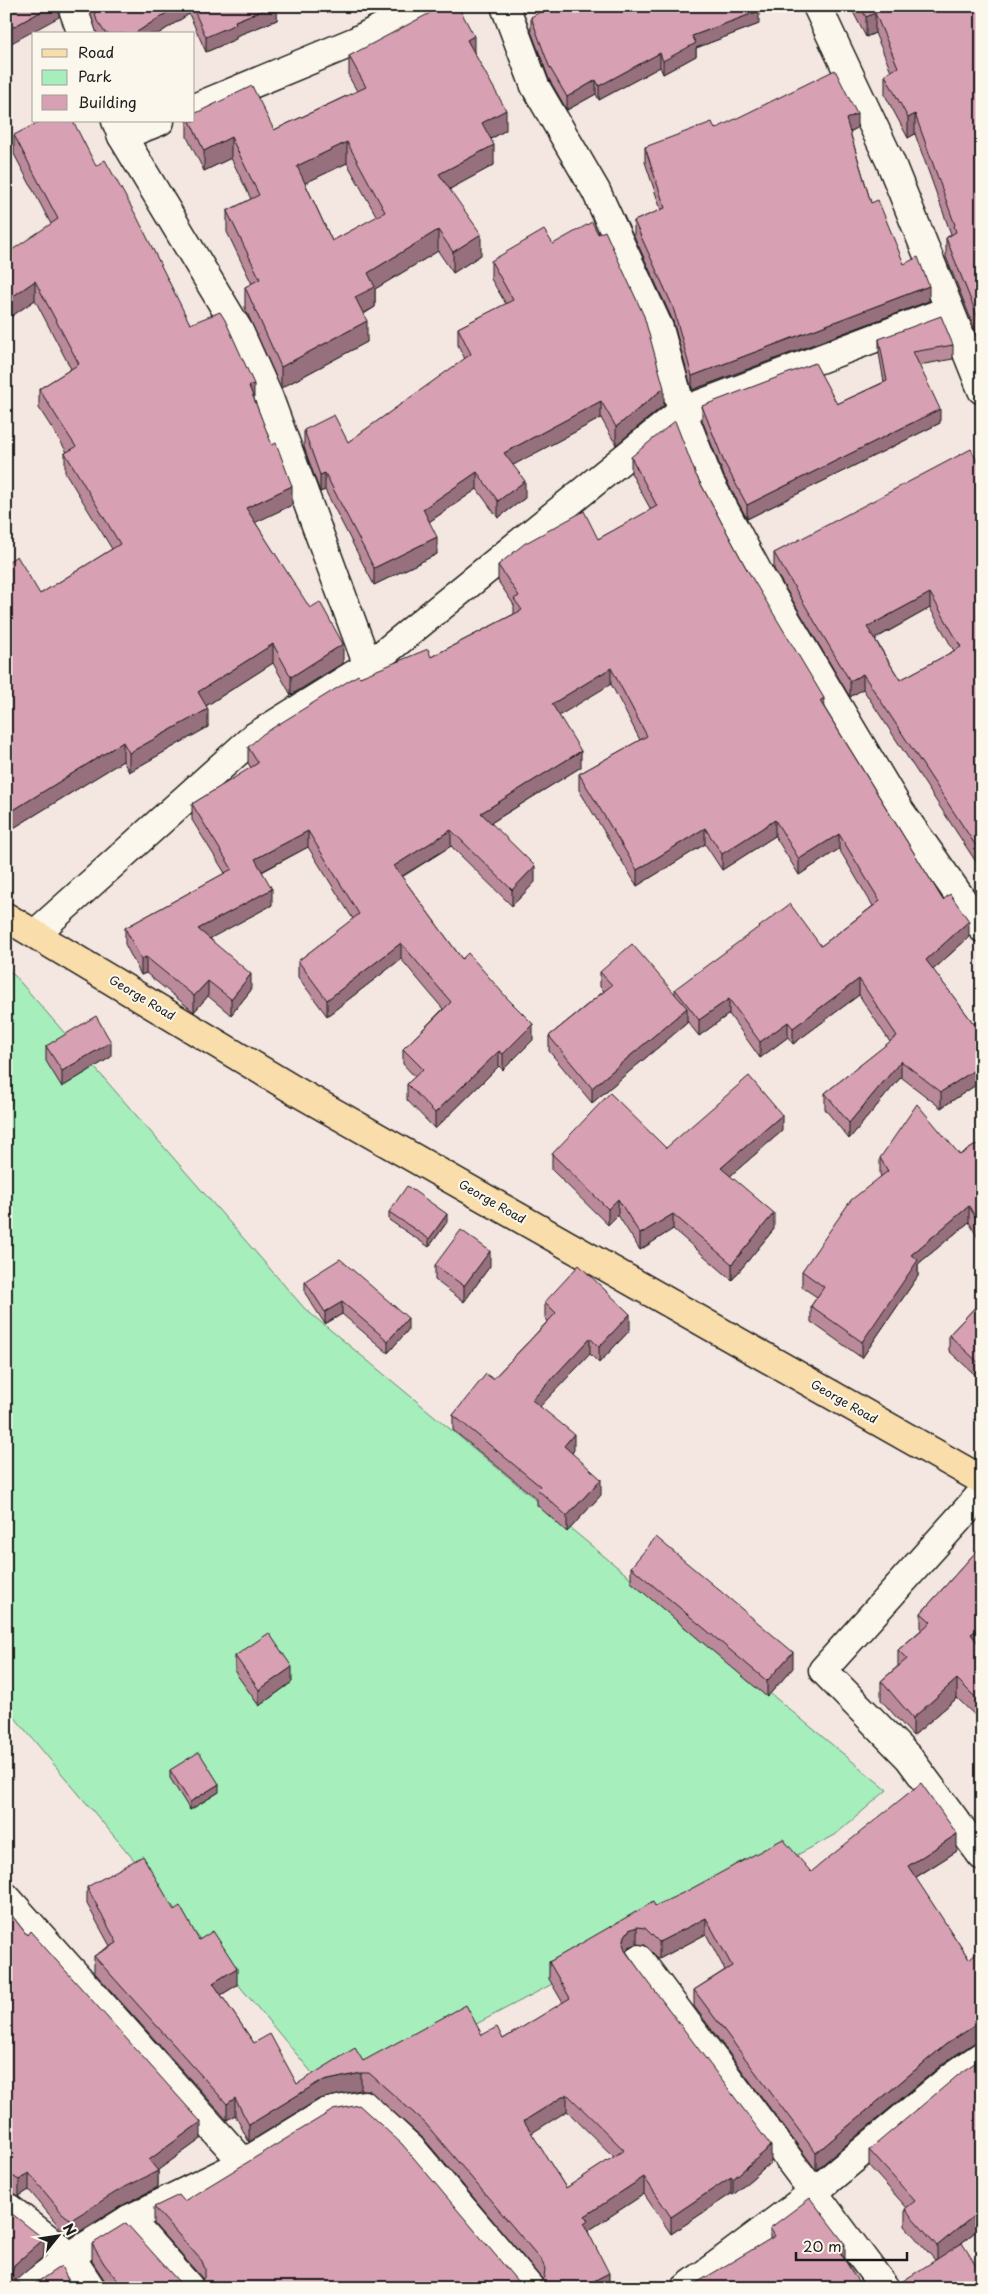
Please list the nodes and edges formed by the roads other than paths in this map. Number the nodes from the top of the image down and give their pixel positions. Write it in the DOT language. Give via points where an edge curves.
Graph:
graph roads {
  1 [pos="72,6"];
  2 [pos="422,6"];
  3 [pos="505,6"];
  4 [pos="817,6"];
  5 [pos="81,32"];
  6 [pos="195,108"];
  7 [pos="155,122"];
  8 [pos="119,129"];
  9 [pos="949,310"];
  10 [pos="982,390"];
  11 [pos="682,411"];
  12 [pos="368,666"];
  13 [pos="6,917"];
  14 [pos="982,928"];
  15 [pos="36,933"];
  16 [pos="982,1480"];
  17 [pos="982,1494"];
  18 [pos="982,1856"];
  19 [pos="6,1896"];
  20 [pos="638,1958"];
  21 [pos="982,2056"];
  22 [pos="244,2163"];
  23 [pos="814,2192"];
  24 [pos="6,2206"];
  25 [pos="129,2219"];
  26 [pos="70,2256"];
  27 [pos="28,2288"];
  28 [pos="91,2288"];
  29 [pos="190,2288"];
  30 [pos="530,2288"];
  31 [pos="686,2288"];
  32 [pos="885,2288"];
  1 -- 5 [label="street"];
  2 -- 6 [label="street" via="356,41"];
  3 -- 11 [label="street" via="535,86 596,191 659,328"];
  4 -- 9 [label="street" via="890,161"];
  7 -- 8 [label="street"];
  8 -- 12 [label="street" via="239,331 269,398"];
  9 -- 10 [label="street"];
  9 -- 11 [label="street"];
  11 -- 12 [label="street"];
  11 -- 14 [label="street" via="710,483 759,574 900,811"];
  12 -- 15 [label="street" via="254,737"];
  13 -- 15 [label="main road, George Road"];
  15 -- 16 [label="main road, George Road" via="294,1090"];
  17 -- 18 [label="street" via="823,1670 909,1758"];
  19 -- 22 [label="street"];
  20 -- 23 [label="street"];
  21 -- 23 [label="street" via="954,2075"];
  22 -- 25 [label="street"];
  22 -- 30 [label="street" via="327,2112 364,2106 413,2150"];
  23 -- 31 [label="street"];
  23 -- 32 [label="street"];
  24 -- 26 [label="street"];
  25 -- 26 [label="street"];
  25 -- 29 [label="street"];
  26 -- 27 [label="street"];
  26 -- 28 [label="street"];
}
